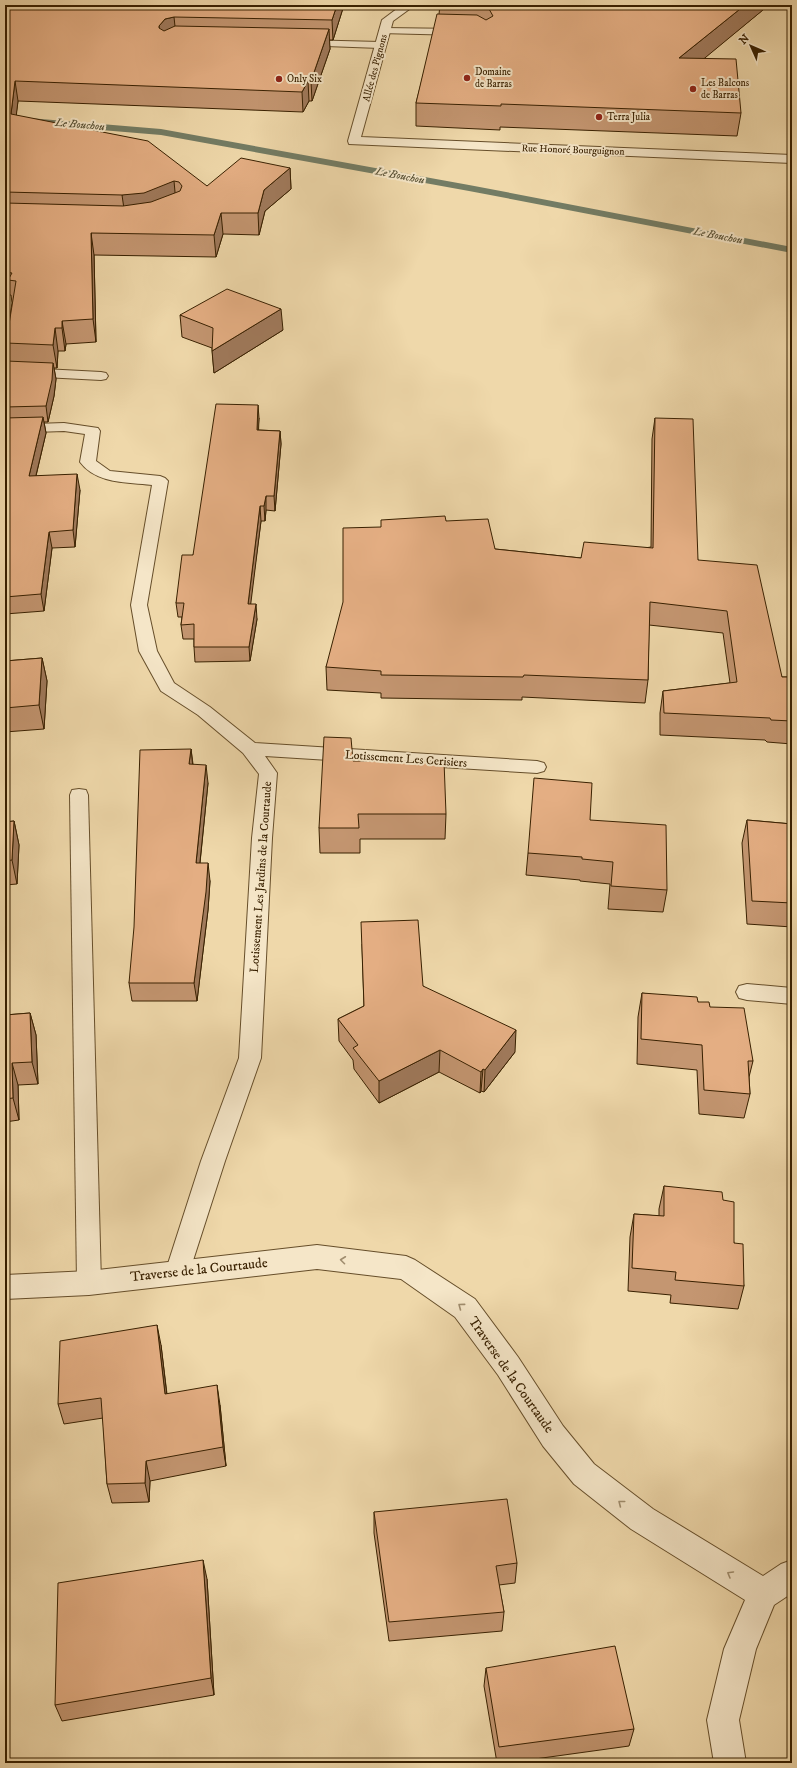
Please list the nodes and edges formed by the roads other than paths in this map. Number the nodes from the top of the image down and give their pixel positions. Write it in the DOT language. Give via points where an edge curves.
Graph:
graph roads {
  1 [pos="409,5"];
  2 [pos="384,31"];
  3 [pos="470,33"];
  4 [pos="288,43"];
  5 [pos="380,45"];
  6 [pos="354,141"];
  7 [pos="792,159"];
  8 [pos="5,371"];
  9 [pos="101,376"];
  10 [pos="5,429"];
  11 [pos="250,749"];
  12 [pos="538,767"];
  13 [pos="79,795"];
  14 [pos="747,992"];
  15 [pos="792,996"];
  16 [pos="177,1273"];
  17 [pos="89,1283"];
  18 [pos="5,1287"];
  19 [pos="792,1575"];
  20 [pos="763,1594"];
  21 [pos="730,1763"];
  1 -- 2 [label="street, Allée des Pignons" via="388,20"];
  2 -- 3 [label="lane"];
  2 -- 5 [label="street, Allée des Pignons"];
  4 -- 5 [label="lane"];
  5 -- 6 [label="street, Allée des Pignons"];
  6 -- 7 [label="street, Rue Honoré Bourguignon"];
  8 -- 9 [label="lane"];
  10 -- 11 [label="lane, Lotissement Les Jardins de la Courtaude" via="64,427 93,431 88,462 106,475 160,481 139,605 148,651 167,687 204,710"];
  11 -- 12 [label="lane, Lotissement Les Cerisiers"];
  11 -- 16 [label="lane, Lotissement Les Jardins de la Courtaude" via="268,773 250,1058"];
  13 -- 17 [label="lane"];
  14 -- 15 [label="lane"];
  16 -- 17 [label="street, Traverse de la Courtaude"];
  20 -- 16 [label="street, Traverse de la Courtaude, one-way" via="642,1519 584,1474 553,1436 508,1366 465,1308 406,1268 317,1257"];
  17 -- 18 [label="street, Traverse de la Courtaude"];
  19 -- 20 [label="street"];
  20 -- 21 [label="street" via="740,1649 724,1720"];
}
